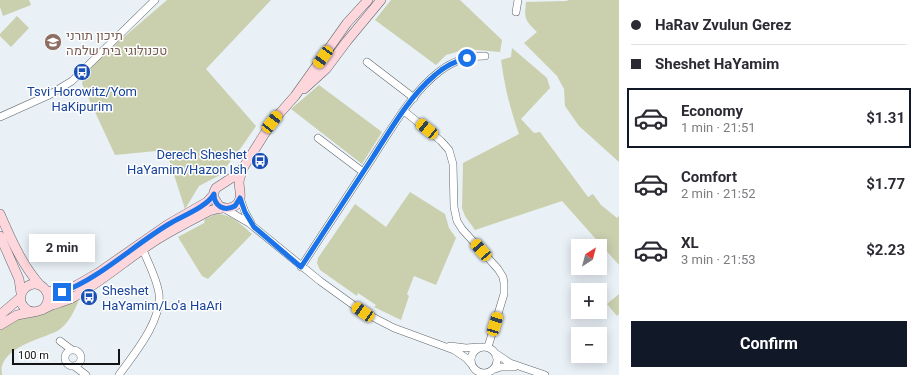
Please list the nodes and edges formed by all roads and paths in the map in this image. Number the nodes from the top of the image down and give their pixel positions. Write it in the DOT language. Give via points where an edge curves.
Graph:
graph roads {
  1 [pos="155,0"];
  2 [pos="368,0"];
  3 [pos="381,0"];
  4 [pos="518,0"];
  5 [pos="516,12"];
  6 [pos="485,56"];
  7 [pos="367,62"];
  8 [pos="295,96"];
  9 [pos="414,98"];
  10 [pos="404,111"];
  11 [pos="0,117"];
  12 [pos="318,138"];
  13 [pos="244,166"];
  14 [pos="363,172"];
  15 [pos="223,183"];
  16 [pos="214,194"];
  17 [pos="240,195"];
  18 [pos="224,208"];
  19 [pos="0,214"];
  20 [pos="258,230"];
  21 [pos="0,236"];
  22 [pos="141,246"];
  23 [pos="301,267"];
  24 [pos="43,288"];
  25 [pos="21,296"];
  26 [pos="37,311"];
  27 [pos="0,315"];
  28 [pos="0,325"];
  29 [pos="60,341"];
  30 [pos="433,342"];
  31 [pos="479,347"];
  32 [pos="488,347"];
  33 [pos="72,350"];
  34 [pos="495,352"];
  35 [pos="472,365"];
  36 [pos="74,366"];
  37 [pos="522,368"];
  38 [pos="492,370"];
  39 [pos="86,375"];
  40 [pos="119,375"];
  41 [pos="545,375"];
  1 -- 11 [label="street" via="72,81 50,95"];
  2 -- 8 [label="street" via="347,24"];
  3 -- 8 [label="street" via="326,69"];
  4 -- 5 [label="street"];
  6 -- 9 [label="street" via="461,59 444,68 428,81"];
  7 -- 9 [label="street"];
  8 -- 13 [label="street" via="272,122"];
  9 -- 10 [label="street"];
  10 -- 14 [label="street"];
  10 -- 32 [label="street" via="449,150 453,164 456,218 462,229 503,277 504,294"];
  12 -- 14 [label="street"];
  13 -- 15 [label="street" via="233,178"];
  13 -- 17 [label="street" via="239,183"];
  14 -- 23 [label="street"];
  15 -- 16 [label="street"];
  15 -- 17 [label="street" via="233,184"];
  16 -- 18 [label="street" via="215,202"];
  16 -- 22 [label="street" via="207,202 167,225"];
  17 -- 18 [label="street" via="235,206"];
  17 -- 20 [label="street" via="246,215"];
  18 -- 20 [label="street"];
  18 -- 22 [label="street" via="207,212"];
  19 -- 24 [label="street" via="28,269"];
  20 -- 23 [label="street"];
  21 -- 25 [label="street" via="19,279"];
  22 -- 24 [label="street" via="69,289 57,292"];
  22 -- 26 [label="street" via="76,295"];
  22 -- 40 [label="street" via="155,279 160,303 152,326"];
  23 -- 30 [label="street" via="379,322"];
  24 -- 25 [label="street" via="35,284 26,286"];
  24 -- 26 [label="street" via="48,299 45,307"];
  25 -- 26 [label="street" via="23,306 29,311"];
  25 -- 27 [label="street"];
  26 -- 28 [label="street" via="17,315"];
  29 -- 33 [label="street"];
  30 -- 31 [label="street" via="461,348"];
  30 -- 35 [label="street" via="456,351"];
  31 -- 32 [label="street"];
  31 -- 35 [label="street" via="472,356"];
  32 -- 34 [label="street"];
  33 -- 36 [label="street" via="65,358 68,364"];
  33 -- 36 [label="street" via="77,351 82,357 81,362"];
  34 -- 37 [label="street" via="507,362"];
  34 -- 38 [label="street" via="497,362"];
  35 -- 38 [label="street" via="480,372"];
  36 -- 39 [label="street"];
  37 -- 38 [label="street"];
  37 -- 41 [label="street"];
}
